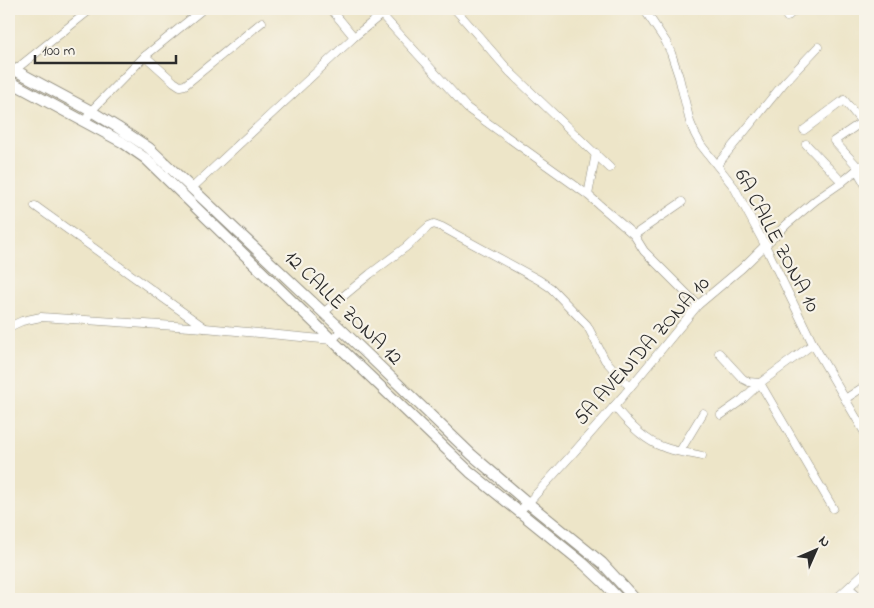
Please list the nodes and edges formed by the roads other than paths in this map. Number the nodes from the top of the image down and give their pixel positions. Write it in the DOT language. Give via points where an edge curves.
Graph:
graph roads {
  1 [pos="91,9"];
  2 [pos="203,9"];
  3 [pos="331,9"];
  4 [pos="388,9"];
  5 [pos="456,9"];
  6 [pos="644,9"];
  7 [pos="796,9"];
  8 [pos="381,14"];
  9 [pos="787,17"];
  10 [pos="262,22"];
  11 [pos="354,37"];
  12 [pos="818,46"];
  13 [pos="145,56"];
  14 [pos="12,68"];
  15 [pos="9,82"];
  16 [pos="91,111"];
  17 [pos="84,122"];
  18 [pos="863,124"];
  19 [pos="804,130"];
  20 [pos="806,144"];
  21 [pos="596,153"];
  22 [pos="717,165"];
  23 [pos="860,167"];
  24 [pos="610,168"];
  25 [pos="842,182"];
  26 [pos="865,184"];
  27 [pos="192,188"];
  28 [pos="588,195"];
  29 [pos="682,202"];
  30 [pos="34,206"];
  31 [pos="634,235"];
  32 [pos="765,244"];
  33 [pos="698,305"];
  34 [pos="324,313"];
  35 [pos="9,328"];
  36 [pos="205,328"];
  37 [pos="342,330"];
  38 [pos="332,340"];
  39 [pos="813,344"];
  40 [pos="719,353"];
  41 [pos="760,384"];
  42 [pos="865,386"];
  43 [pos="630,387"];
  44 [pos="846,399"];
  45 [pos="614,406"];
  46 [pos="703,413"];
  47 [pos="721,415"];
  48 [pos="865,432"];
  49 [pos="680,451"];
  50 [pos="702,456"];
  51 [pos="528,503"];
  52 [pos="833,508"];
  53 [pos="518,511"];
  54 [pos="865,572"];
  55 [pos="849,588"];
  56 [pos="616,598"];
  57 [pos="635,599"];
  58 [pos="836,599"];
  59 [pos="862,599"];
  1 -- 14 [label="street"];
  2 -- 13 [label="street"];
  3 -- 11 [label="street"];
  4 -- 8 [label="street"];
  5 -- 21 [label="street" via="510,72"];
  6 -- 22 [label="street, 6A CALLE ZONA 10" via="671,53 695,134"];
  7 -- 9 [label="street"];
  8 -- 11 [label="street"];
  8 -- 28 [label="street" via="467,108"];
  10 -- 13 [label="street" via="185,85 174,82"];
  11 -- 27 [label="street"];
  12 -- 22 [label="street"];
  13 -- 16 [label="street"];
  14 -- 16 [label="street, 12 CALLE ZONA 12"];
  15 -- 17 [label="street, 12 CALLE ZONA 12"];
  16 -- 17 [label="street"];
  16 -- 27 [label="street, 12 CALLE ZONA 12" via="149,148"];
  17 -- 38 [label="street, 12 CALLE ZONA 12" via="145,158"];
  18 -- 19 [label="street" via="844,100"];
  18 -- 23 [label="street" via="834,141"];
  20 -- 25 [label="street"];
  21 -- 24 [label="street"];
  21 -- 28 [label="street"];
  22 -- 32 [label="street, 6A CALLE ZONA 10" via="734,187"];
  23 -- 25 [label="street, 5A AVENIDA ZONA 10"];
  23 -- 26 [label="street"];
  25 -- 32 [label="street, 5A AVENIDA ZONA 10"];
  27 -- 34 [label="street, 12 CALLE ZONA 12"];
  28 -- 31 [label="street"];
  29 -- 31 [label="street"];
  30 -- 36 [label="street"];
  31 -- 33 [label="street" via="644,251"];
  32 -- 33 [label="street, 5A AVENIDA ZONA 10"];
  32 -- 39 [label="street, 6A CALLE ZONA 10"];
  33 -- 43 [label="street, 5A AVENIDA ZONA 10"];
  34 -- 37 [label="street, 12 CALLE ZONA 12"];
  34 -- 43 [label="street" via="434,224 551,288 587,325 605,360"];
  35 -- 36 [label="street" via="22,321 41,318"];
  36 -- 38 [label="street"];
  37 -- 38 [label="street"];
  37 -- 51 [label="street, 12 CALLE ZONA 12" via="472,455"];
  38 -- 53 [label="street, 12 CALLE ZONA 12" via="470,472"];
  39 -- 41 [label="street"];
  39 -- 44 [label="street, 6A CALLE ZONA 10"];
  40 -- 41 [label="street" via="743,379"];
  41 -- 47 [label="street"];
  41 -- 52 [label="street"];
  42 -- 44 [label="street"];
  43 -- 45 [label="street, 5A AVENIDA ZONA 10"];
  44 -- 48 [label="street, 6A CALLE ZONA 10"];
  45 -- 49 [label="street" via="653,443"];
  45 -- 51 [label="street, 5A AVENIDA ZONA 10"];
  46 -- 49 [label="street"];
  49 -- 50 [label="street"];
  51 -- 53 [label="street, 5A AVENIDA ZONA 10"];
  51 -- 57 [label="street, 12 CALLE ZONA 12" via="602,563"];
  53 -- 56 [label="street, 12 CALLE ZONA 12" via="584,564"];
  54 -- 55 [label="street"];
  55 -- 58 [label="street"];
  55 -- 59 [label="street"];
}
